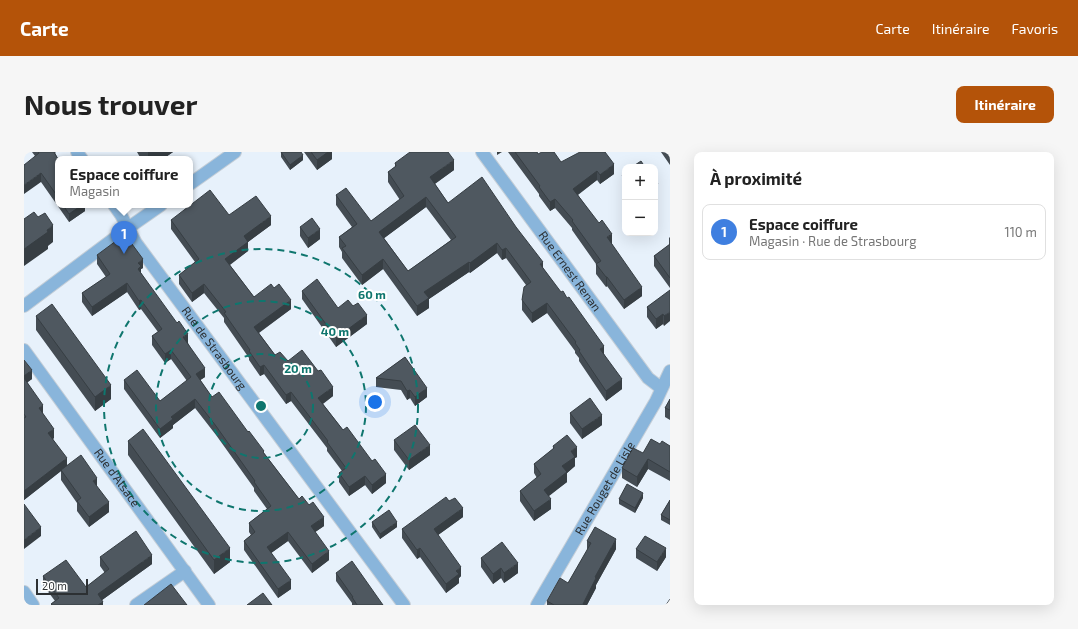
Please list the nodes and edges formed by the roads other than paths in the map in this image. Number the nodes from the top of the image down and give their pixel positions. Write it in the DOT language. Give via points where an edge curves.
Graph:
graph roads {
  1 [pos="235,152"];
  2 [pos="482,152"];
  3 [pos="193,182"];
  4 [pos="116,208"];
  5 [pos="157,208"];
  6 [pos="128,228"];
  7 [pos="24,306"];
  8 [pos="24,350"];
  9 [pos="670,371"];
  10 [pos="661,388"];
  11 [pos="185,571"];
  12 [pos="24,592"];
  13 [pos="34,605"];
  14 [pos="136,605"];
  15 [pos="209,605"];
  16 [pos="404,605"];
  17 [pos="537,605"];
  1 -- 3 [label="street"];
  2 -- 10 [label="street, Rue Ernest Renan" via="648,378"];
  4 -- 6 [label="street, Rue de Strasbourg"];
  5 -- 6 [label="street"];
  6 -- 7 [label="street"];
  6 -- 16 [label="street, Rue de Strasbourg" via="136,243"];
  8 -- 11 [label="street, Rue d'Alsace"];
  9 -- 10 [label="street, Rue Rouget de Lisle"];
  10 -- 17 [label="street, Rue Rouget de Lisle" via="656,401"];
  11 -- 14 [label="street"];
  11 -- 15 [label="street, Rue d'Alsace"];
  12 -- 13 [label="street"];
}
